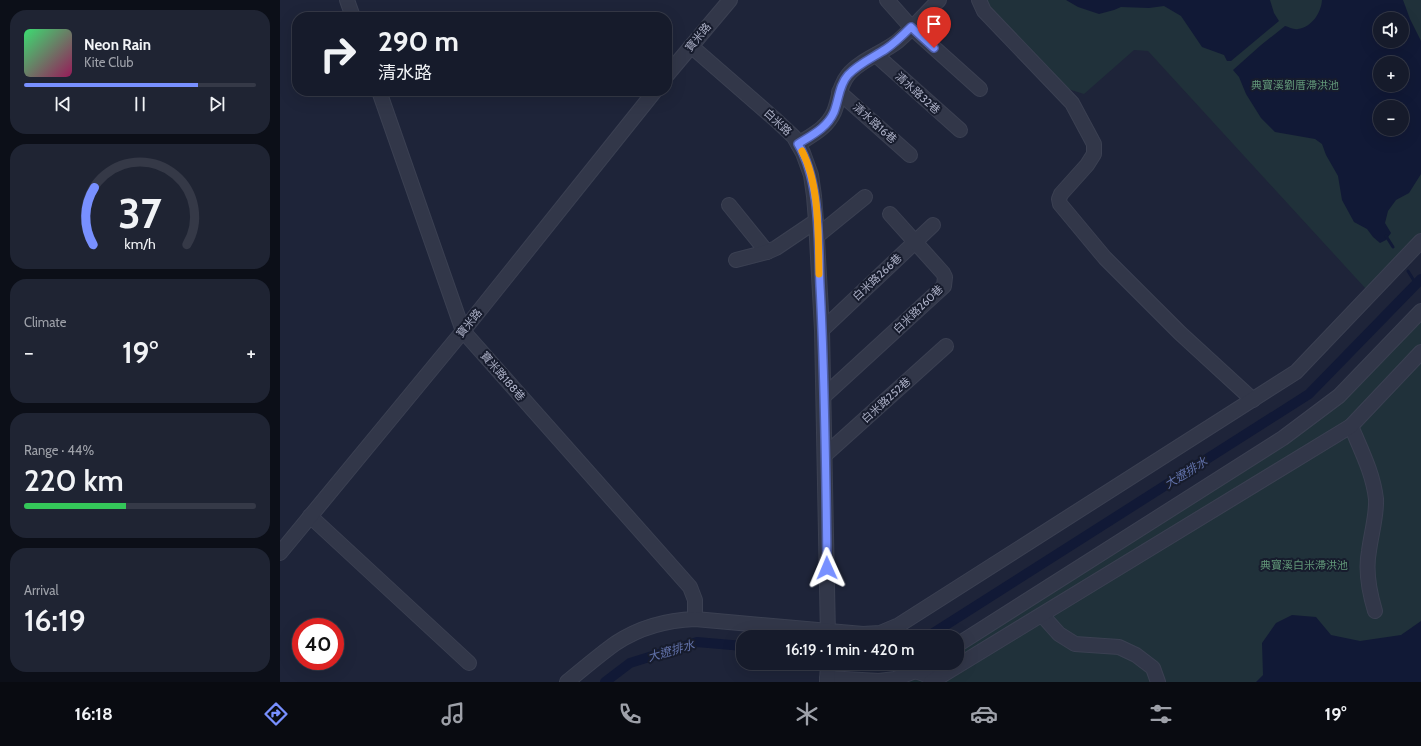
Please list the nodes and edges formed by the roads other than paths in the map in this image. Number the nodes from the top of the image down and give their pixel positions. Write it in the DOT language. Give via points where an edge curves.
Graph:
graph roads {
  1 [pos="347,0"];
  2 [pos="730,0"];
  3 [pos="887,0"];
  4 [pos="939,0"];
  5 [pos="980,0"];
  6 [pos="351,12"];
  7 [pos="911,27"];
  8 [pos="691,46"];
  9 [pos="876,55"];
  10 [pos="672,69"];
  11 [pos="980,90"];
  12 [pos="839,92"];
  13 [pos="381,96"];
  14 [pos="650,96"];
  15 [pos="960,130"];
  16 [pos="798,144"];
  17 [pos="910,155"];
  18 [pos="865,197"];
  19 [pos="729,206"];
  20 [pos="890,214"];
  21 [pos="816,221"];
  22 [pos="933,225"];
  23 [pos="817,236"];
  24 [pos="1421,241"];
  25 [pos="915,242"];
  26 [pos="767,252"];
  27 [pos="736,260"];
  28 [pos="1421,311"];
  29 [pos="822,330"];
  30 [pos="463,331"];
  31 [pos="946,346"];
  32 [pos="1421,352"];
  33 [pos="824,396"];
  34 [pos="1253,400"];
  35 [pos="1351,426"];
  36 [pos="826,454"];
  37 [pos="310,516"];
  38 [pos="280,553"];
  39 [pos="1375,611"];
  40 [pos="1042,614"];
  41 [pos="695,619"];
  42 [pos="793,630"];
  43 [pos="829,630"];
  44 [pos="890,630"];
  45 [pos="964,641"];
  46 [pos="469,663"];
  47 [pos="827,674"];
  48 [pos="930,676"];
  49 [pos="567,682"];
  50 [pos="1158,682"];
  1 -- 6 [label="street"];
  2 -- 8 [label="street, 寶米路"];
  3 -- 7 [label="street"];
  4 -- 7 [label="street"];
  5 -- 34 [label="street" via="984,11 1072,103 1094,144 1094,154 1087,166 1061,194 1060,204 1111,263 1180,333"];
  7 -- 9 [label="street" via="898,41"];
  7 -- 11 [label="street"];
  8 -- 10 [label="street, 寶米路"];
  8 -- 16 [label="street, 白米路" via="777,121"];
  9 -- 12 [label="street" via="850,72"];
  9 -- 15 [label="street, 清水路32巷"];
  12 -- 16 [label="street" via="834,112 828,122 818,132"];
  12 -- 17 [label="street, 清水路16巷"];
  13 -- 30 [label="street, 寶米路188巷"];
  14 -- 30 [label="street, 寶米路"];
  16 -- 21 [label="street, 白米路" via="811,175"];
  18 -- 23 [label="street"];
  19 -- 26 [label="street"];
  20 -- 25 [label="street, 白米路260巷"];
  21 -- 23 [label="street, 白米路"];
  21 -- 26 [label="street"];
  22 -- 25 [label="street, 白米路266巷"];
  23 -- 29 [label="street, 白米路"];
  24 -- 34 [label="street" via="1296,372"];
  25 -- 29 [label="street, 白米路266巷"];
  25 -- 33 [label="street, 白米路260巷" via="945,277 944,286"];
  26 -- 27 [label="street"];
  28 -- 45 [label="street" via="1339,396 1283,438"];
  29 -- 33 [label="street, 白米路"];
  30 -- 37 [label="street, 寶米路"];
  30 -- 41 [label="street, 寶米路188巷" via="690,587 695,600"];
  31 -- 36 [label="street, 白米路252巷"];
  32 -- 35 [label="street"];
  33 -- 36 [label="street, 白米路"];
  34 -- 44 [label="street"];
  35 -- 39 [label="street" via="1371,473 1376,500 1367,575"];
  35 -- 40 [label="street"];
  36 -- 43 [label="street, 白米路"];
  37 -- 38 [label="street, 寶米路"];
  37 -- 46 [label="street"];
  40 -- 48 [label="street"];
  40 -- 50 [label="street" via="1059,634 1075,644 1119,647 1136,655 1153,668"];
  41 -- 42 [label="street"];
  41 -- 49 [label="street" via="656,625 636,632 616,644"];
  47 -- 48 [label="street" via="879,681 895,679 916,671"];
}
